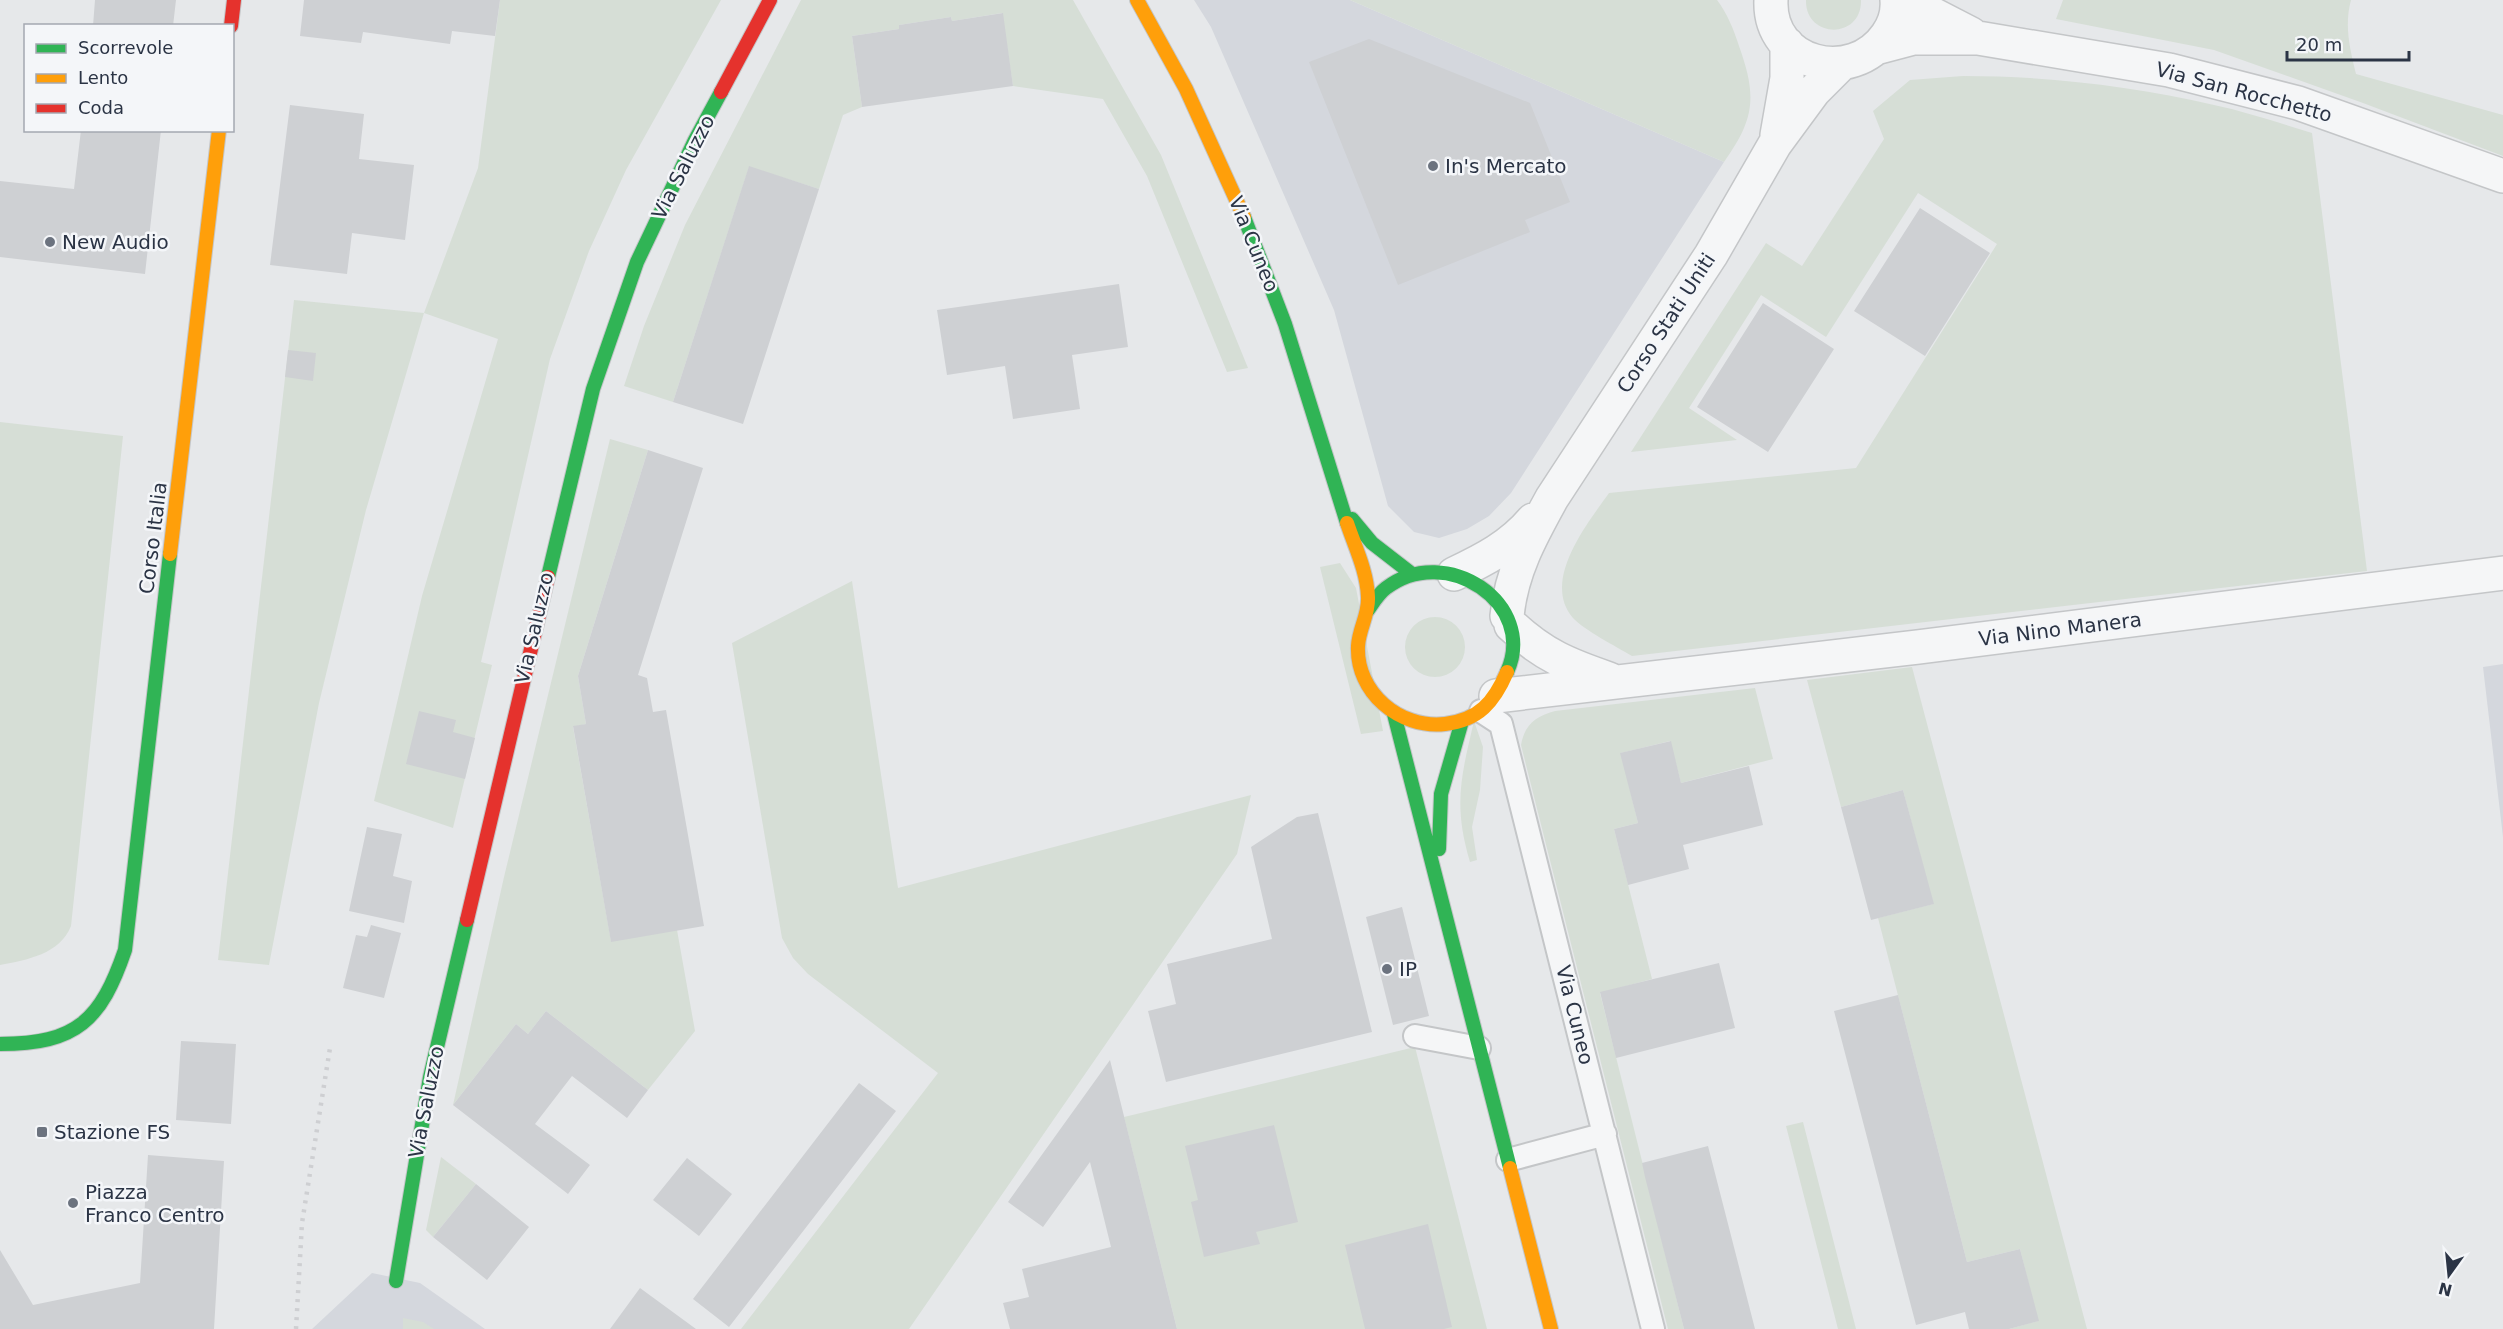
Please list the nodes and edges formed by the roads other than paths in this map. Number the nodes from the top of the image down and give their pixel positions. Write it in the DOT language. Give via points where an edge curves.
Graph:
graph roads {
  1 [pos="234,0"];
  2 [pos="770,0"];
  3 [pos="1137,0"];
  4 [pos="1897,0"];
  5 [pos="1910,0"];
  6 [pos="1770,3"];
  7 [pos="231,24"];
  8 [pos="1978,38"];
  9 [pos="1788,44"];
  10 [pos="1879,47"];
  11 [pos="1841,64"];
  12 [pos="219,132"];
  13 [pos="1775,144"];
  14 [pos="2503,176"];
  15 [pos="1552,498"];
  16 [pos="1339,500"];
  17 [pos="2503,573"];
  18 [pos="1412,574"];
  19 [pos="1454,574"];
  20 [pos="1368,610"];
  21 [pos="1509,620"];
  22 [pos="1617,681"];
  23 [pos="1480,709"];
  24 [pos="1394,714"];
  25 [pos="1437,884"];
  26 [pos="1415,1036"];
  27 [pos="0,1044"];
  28 [pos="1479,1048"];
  29 [pos="1605,1134"];
  30 [pos="1508,1160"];
  31 [pos="396,1284"];
  32 [pos="1551,1329"];
  33 [pos="1653,1329"];
  1 -- 7 [label="street"];
  2 -- 31 [label="street, Via Saluzzo" via="658,216 592,389 429,1077"];
  3 -- 16 [label="street, Via Cuneo" via="1170,58 1236,200 1276,299"];
  4 -- 10 [label="street" via="1892,28"];
  5 -- 8 [label="street, Via San Rocchetto"];
  6 -- 9 [label="street, Corso Stati Uniti" via="1777,27"];
  8 -- 10 [label="street, Via San Rocchetto" via="1913,38"];
  8 -- 14 [label="street, Via San Rocchetto" via="2224,83 2298,103"];
  9 -- 11 [label="street, Corso Stati Uniti" via="1803,57"];
  9 -- 13 [label="street, Corso Stati Uniti" via="1787,78"];
  10 -- 11 [label="street, Corso Stati Uniti" via="1861,59"];
  11 -- 13 [label="street, Corso Stati Uniti" via="1814,91"];
  12 -- 27 [label="street, Corso Italia" via="125,950 103,1002 84,1021 56,1038 38,1043"];
  13 -- 15 [label="street, Corso Stati Uniti" via="1711,255"];
  15 -- 19 [label="street, Corso Stati Uniti" via="1503,549"];
  15 -- 21 [label="street, Corso Stati Uniti" via="1516,572 1509,594"];
  16 -- 18 [label="street, Via Cuneo" via="1364,536"];
  16 -- 20 [label="street, Via Cuneo" via="1366,579"];
  17 -- 22 [label="street, Via Nino Manera"];
  18 -- 19 [label="street, Via Cuneo"];
  18 -- 20 [label="street, Via Cuneo" via="1386,588"];
  19 -- 21 [label="street, Via Cuneo" via="1475,582 1493,597"];
  20 -- 24 [label="street, Via Cuneo" via="1358,638 1360,667 1373,694"];
  21 -- 22 [label="street, Via Nino Manera" via="1534,646 1570,666"];
  21 -- 23 [label="street" via="1515,641 1507,678"];
  22 -- 23 [label="street, Via Nino Manera"];
  23 -- 24 [label="street, Via Cuneo" via="1439,725 1416,723"];
  23 -- 25 [label="street" via="1450,757 1442,794"];
  23 -- 29 [label="lane, Via Cuneo" via="1501,724"];
  24 -- 25 [label="street"];
  25 -- 28 [label="street"];
  26 -- 28 [label="lane"];
  28 -- 30 [label="street"];
  29 -- 30 [label="lane"];
  29 -- 33 [label="lane, Via Cuneo"];
  30 -- 32 [label="street"];
}
